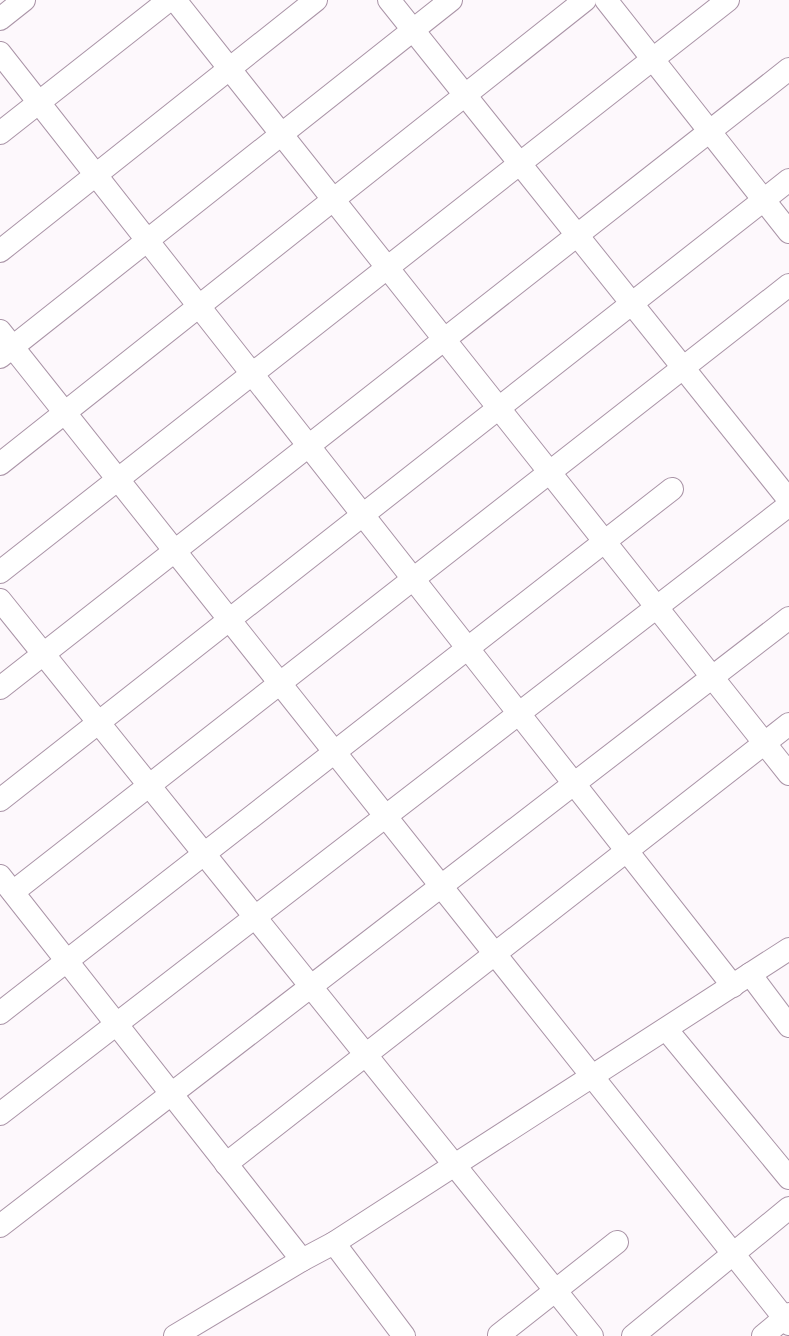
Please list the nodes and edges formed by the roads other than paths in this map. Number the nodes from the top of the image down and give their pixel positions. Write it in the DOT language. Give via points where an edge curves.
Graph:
graph roads {
  1 [pos="24,0"];
  2 [pos="169,0"];
  3 [pos="175,0"];
  4 [pos="316,0"];
  5 [pos="389,0"];
  6 [pos="451,0"];
  7 [pos="585,0"];
  8 [pos="606,0"];
  9 [pos="728,0"];
  10 [pos="0,19"];
  11 [pos="413,30"];
  12 [pos="0,53"];
  13 [pos="653,60"];
  14 [pos="230,69"];
  15 [pos="789,69"];
  16 [pos="465,95"];
  17 [pos="39,102"];
  18 [pos="709,131"];
  19 [pos="0,133"];
  20 [pos="282,134"];
  21 [pos="520,164"];
  22 [pos="96,175"];
  23 [pos="789,180"];
  24 [pos="333,199"];
  25 [pos="764,200"];
  26 [pos="789,232"];
  27 [pos="577,235"];
  28 [pos="148,241"];
  29 [pos="0,251"];
  30 [pos="388,268"];
  31 [pos="789,285"];
  32 [pos="632,303"];
  33 [pos="199,306"];
  34 [pos="444,339"];
  35 [pos="4,345"];
  36 [pos="683,368"];
  37 [pos="252,374"];
  38 [pos="499,408"];
  39 [pos="65,412"];
  40 [pos="309,446"];
  41 [pos="0,464"];
  42 [pos="550,472"];
  43 [pos="118,480"];
  44 [pos="672,489"];
  45 [pos="789,500"];
  46 [pos="789,505"];
  47 [pos="363,515"];
  48 [pos="605,542"];
  49 [pos="175,551"];
  50 [pos="0,572"];
  51 [pos="413,579"];
  52 [pos="0,600"];
  53 [pos="657,607"];
  54 [pos="789,618"];
  55 [pos="229,620"];
  56 [pos="468,648"];
  57 [pos="43,654"];
  58 [pos="712,677"];
  59 [pos="280,684"];
  60 [pos="0,688"];
  61 [pos="519,713"];
  62 [pos="99,722"];
  63 [pos="789,724"];
  64 [pos="764,743"];
  65 [pos="334,753"];
  66 [pos="789,774"];
  67 [pos="574,784"];
  68 [pos="149,785"];
  69 [pos="0,800"];
  70 [pos="385,817"];
  71 [pos="627,850"];
  72 [pos="204,854"];
  73 [pos="6,884"];
  74 [pos="441,886"];
  75 [pos="255,917"];
  76 [pos="789,950"];
  77 [pos="494,954"];
  78 [pos="67,961"];
  79 [pos="742,980"];
  80 [pos="311,986"];
  81 [pos="0,1013"];
  82 [pos="116,1024"];
  83 [pos="789,1026"];
  84 [pos="666,1028"];
  85 [pos="366,1054"];
  86 [pos="592,1076"];
  87 [pos="171,1094"];
  88 [pos="0,1114"];
  89 [pos="226,1164"];
  90 [pos="455,1165"];
  91 [pos="789,1178"];
  92 [pos="789,1208"];
  93 [pos="0,1226"];
  94 [pos="617,1242"];
  95 [pos="334,1243"];
  96 [pos="733,1254"];
  97 [pos="302,1260"];
  98 [pos="556,1290"];
  99 [pos="787,1319"];
  100 [pos="499,1335"];
  101 [pos="175,1336"];
  102 [pos="404,1336"];
  103 [pos="592,1336"];
  104 [pos="633,1336"];
  105 [pos="763,1336"];
  1 -- 10 [label="street"];
  2 -- 17 [label="street"];
  3 -- 14 [label="street"];
  4 -- 14 [label="street"];
  5 -- 11 [label="street"];
  6 -- 11 [label="street"];
  7 -- 16 [label="street"];
  8 -- 13 [label="street"];
  9 -- 13 [label="street"];
  11 -- 16 [label="street"];
  11 -- 20 [label="street"];
  12 -- 17 [label="street"];
  13 -- 18 [label="street"];
  13 -- 21 [label="street"];
  14 -- 20 [label="street"];
  14 -- 22 [label="street"];
  15 -- 18 [label="street"];
  16 -- 21 [label="street"];
  16 -- 24 [label="street"];
  17 -- 19 [label="street"];
  17 -- 22 [label="street"];
  18 -- 25 [label="street"];
  18 -- 27 [label="street"];
  20 -- 24 [label="street"];
  20 -- 28 [label="street"];
  21 -- 27 [label="street"];
  21 -- 30 [label="street"];
  22 -- 28 [label="street"];
  22 -- 29 [label="street"];
  23 -- 25 [label="street"];
  24 -- 30 [label="street"];
  24 -- 33 [label="street"];
  25 -- 26 [label="street"];
  25 -- 32 [label="street"];
  27 -- 32 [label="street"];
  27 -- 34 [label="street"];
  28 -- 33 [label="street"];
  28 -- 35 [label="street"];
  30 -- 34 [label="street"];
  30 -- 37 [label="street"];
  31 -- 36 [label="street"];
  32 -- 36 [label="street"];
  32 -- 38 [label="street"];
  33 -- 37 [label="street"];
  33 -- 39 [label="street"];
  34 -- 38 [label="street"];
  34 -- 40 [label="street"];
  35 -- 39 [label="street"];
  36 -- 42 [label="street"];
  36 -- 45 [label="street"];
  37 -- 40 [label="street"];
  37 -- 43 [label="street"];
  38 -- 42 [label="street"];
  38 -- 47 [label="street"];
  39 -- 41 [label="street"];
  39 -- 43 [label="street"];
  40 -- 47 [label="street"];
  40 -- 49 [label="street"];
  42 -- 48 [label="street"];
  42 -- 51 [label="street"];
  43 -- 49 [label="street"];
  43 -- 50 [label="street"];
  44 -- 48 [label="street"];
  46 -- 53 [label="street"];
  47 -- 51 [label="street"];
  47 -- 55 [label="street"];
  48 -- 53 [label="street"];
  48 -- 56 [label="street"];
  49 -- 55 [label="street"];
  49 -- 57 [label="street"];
  51 -- 56 [label="street"];
  51 -- 59 [label="street"];
  52 -- 57 [label="street"];
  53 -- 58 [label="street"];
  53 -- 61 [label="street"];
  54 -- 58 [label="street"];
  55 -- 59 [label="street"];
  55 -- 62 [label="street"];
  56 -- 61 [label="street"];
  56 -- 65 [label="street"];
  57 -- 60 [label="street"];
  57 -- 62 [label="street"];
  58 -- 64 [label="street"];
  58 -- 67 [label="street"];
  59 -- 65 [label="street"];
  59 -- 68 [label="street"];
  61 -- 67 [label="street"];
  61 -- 70 [label="street"];
  62 -- 68 [label="street"];
  62 -- 69 [label="street"];
  63 -- 64 [label="street"];
  64 -- 66 [label="street"];
  64 -- 71 [label="street"];
  65 -- 70 [label="street"];
  65 -- 72 [label="street"];
  67 -- 71 [label="street"];
  67 -- 74 [label="street"];
  68 -- 72 [label="street"];
  68 -- 73 [label="street"];
  70 -- 74 [label="street"];
  70 -- 75 [label="street"];
  71 -- 77 [label="street"];
  71 -- 79 [label="street"];
  72 -- 75 [label="street"];
  72 -- 78 [label="street"];
  73 -- 78 [label="street"];
  74 -- 77 [label="street"];
  74 -- 80 [label="street"];
  75 -- 80 [label="street"];
  75 -- 82 [label="street"];
  76 -- 79 [label="street"];
  77 -- 85 [label="street"];
  77 -- 86 [label="street"];
  78 -- 81 [label="street"];
  78 -- 82 [label="street"];
  79 -- 83 [label="street"];
  79 -- 84 [label="street"];
  80 -- 85 [label="street"];
  80 -- 87 [label="street"];
  82 -- 87 [label="street"];
  82 -- 88 [label="street"];
  84 -- 86 [label="street"];
  84 -- 91 [label="street"];
  85 -- 89 [label="street"];
  85 -- 90 [label="street"];
  86 -- 90 [label="street"];
  86 -- 96 [label="street"];
  87 -- 89 [label="street"];
  87 -- 93 [label="street"];
  89 -- 97 [label="street"];
  90 -- 95 [label="street"];
  90 -- 98 [label="street"];
  92 -- 96 [label="street"];
  94 -- 98 [label="street"];
  95 -- 97 [label="street"];
  95 -- 102 [label="street"];
  96 -- 99 [label="street"];
  96 -- 104 [label="street"];
  97 -- 101 [label="street"];
  98 -- 100 [label="street"];
  98 -- 103 [label="street"];
  99 -- 105 [label="street"];
}
